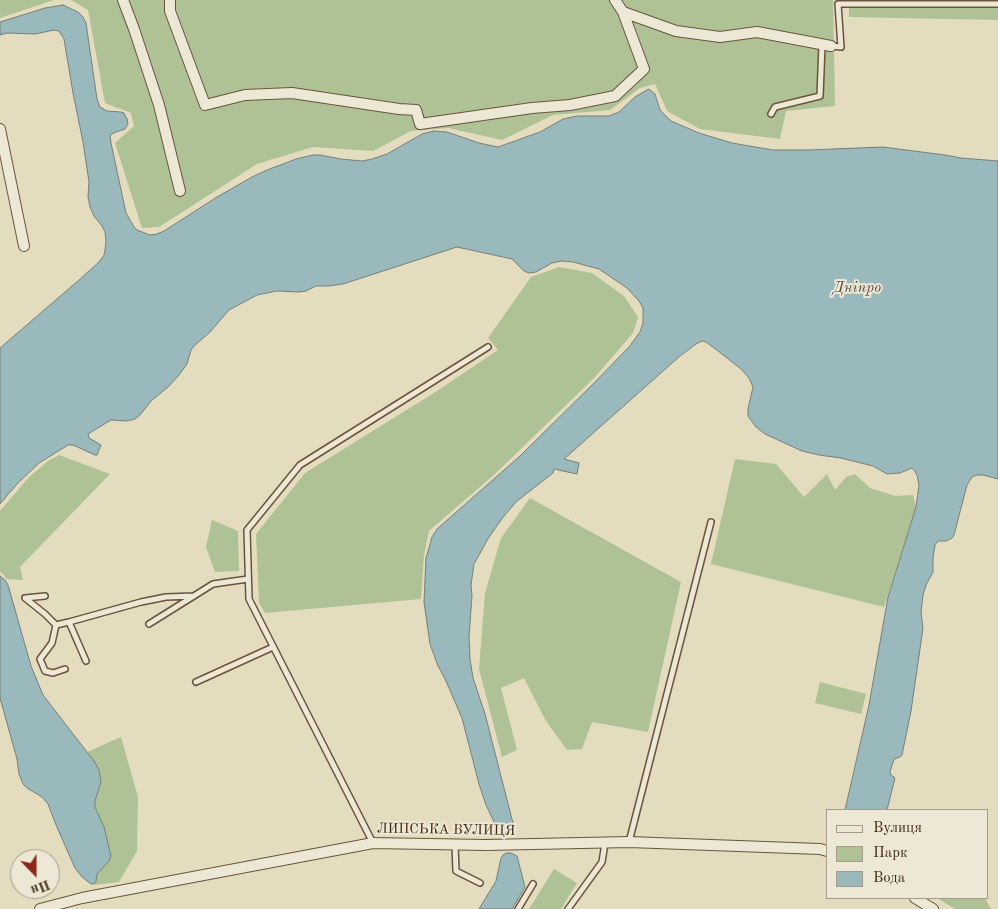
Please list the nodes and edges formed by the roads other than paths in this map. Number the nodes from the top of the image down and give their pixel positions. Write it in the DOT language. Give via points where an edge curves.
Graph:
graph roads {
  1 [pos="123,0"];
  2 [pos="170,0"];
  3 [pos="615,0"];
  4 [pos="998,4"];
  5 [pos="623,12"];
  6 [pos="826,45"];
  7 [pos="771,114"];
  8 [pos="0,129"];
  9 [pos="180,191"];
  10 [pos="24,246"];
  11 [pos="488,347"];
  12 [pos="711,522"];
  13 [pos="248,579"];
  14 [pos="45,596"];
  15 [pos="194,596"];
  16 [pos="69,622"];
  17 [pos="149,624"];
  18 [pos="56,625"];
  19 [pos="273,647"];
  20 [pos="86,661"];
  21 [pos="65,669"];
  22 [pos="196,682"];
  23 [pos="605,842"];
  24 [pos="629,842"];
  25 [pos="373,843"];
  26 [pos="455,845"];
  27 [pos="826,851"];
  28 [pos="480,883"];
  29 [pos="533,884"];
  30 [pos="917,899"];
  31 [pos="40,909"];
  32 [pos="518,909"];
  33 [pos="568,909"];
  34 [pos="933,909"];
  1 -- 9 [label="street" via="159,105"];
  2 -- 5 [label="street" via="170,11 205,105 245,95 292,93 416,110 420,124 616,96 644,69"];
  3 -- 5 [label="street"];
  4 -- 6 [label="lane" via="838,4 841,47"];
  5 -- 6 [label="street" via="676,31 720,37 757,32"];
  6 -- 7 [label="lane" via="820,96 775,107"];
  8 -- 10 [label="street"];
  11 -- 13 [label="lane" via="300,464 247,530"];
  12 -- 24 [label="lane"];
  13 -- 15 [label="lane" via="213,584"];
  13 -- 19 [label="lane" via="249,599"];
  14 -- 18 [label="lane" via="25,598"];
  15 -- 16 [label="lane" via="141,602"];
  15 -- 17 [label="lane"];
  16 -- 18 [label="lane"];
  16 -- 20 [label="lane"];
  18 -- 21 [label="lane" via="52,643 40,659 45,671 53,673"];
  19 -- 22 [label="lane"];
  19 -- 25 [label="lane"];
  23 -- 24 [label="street, ЛИПСЬКА ВУЛИЦЯ"];
  23 -- 26 [label="street, ЛИПСЬКА ВУЛИЦЯ"];
  23 -- 33 [label="lane" via="602,862"];
  24 -- 27 [label="street, ЛИПСЬКА ВУЛИЦЯ"];
  25 -- 26 [label="street, ЛИПСЬКА ВУЛИЦЯ"];
  25 -- 31 [label="street, ЛИПСЬКА ВУЛИЦЯ" via="82,898"];
  26 -- 28 [label="lane" via="456,871"];
  29 -- 32 [label="lane"];
  30 -- 34 [label="street"];
}
